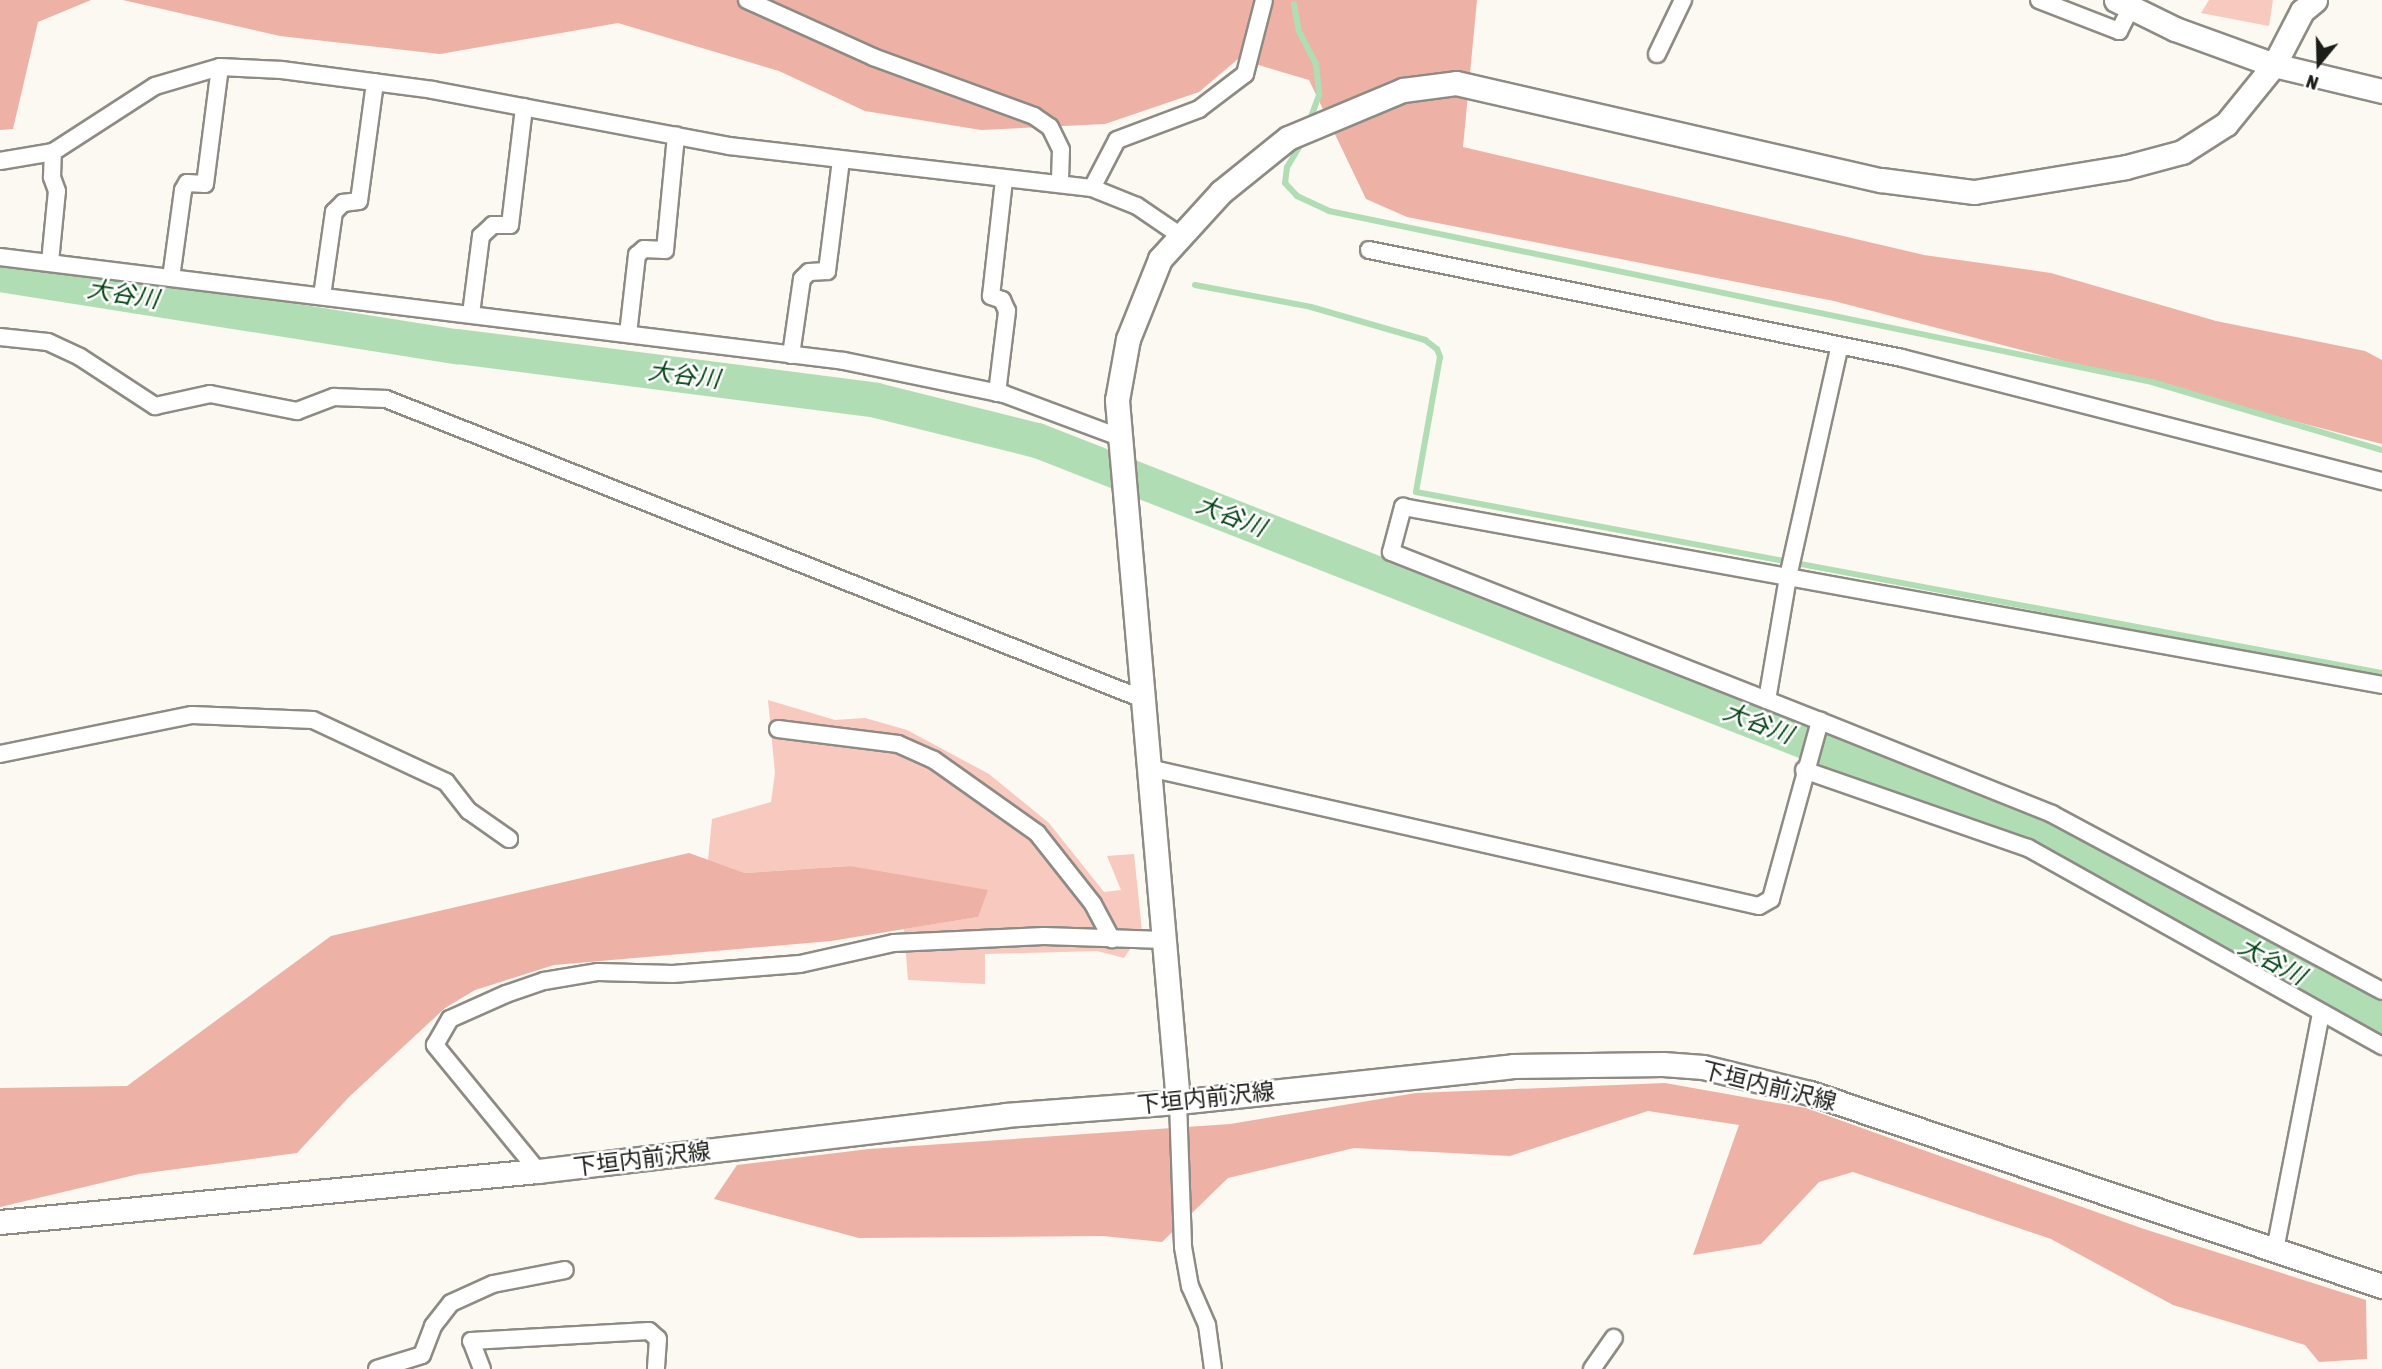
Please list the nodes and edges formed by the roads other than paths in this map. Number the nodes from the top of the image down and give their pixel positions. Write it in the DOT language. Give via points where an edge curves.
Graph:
graph roads {
  1 [pos="747,0"];
  2 [pos="1264,0"];
  3 [pos="1683,0"];
  4 [pos="2039,0"];
  5 [pos="2123,4"];
  6 [pos="2306,4"];
  7 [pos="1657,54"];
  8 [pos="2274,65"];
  9 [pos="219,67"];
  10 [pos="375,82"];
  11 [pos="2382,91"];
  12 [pos="524,107"];
  13 [pos="676,136"];
  14 [pos="53,152"];
  15 [pos="841,160"];
  16 [pos="0,161"];
  17 [pos="1004,181"];
  18 [pos="1060,184"];
  19 [pos="1092,188"];
  20 [pos="1181,236"];
  21 [pos="1368,250"];
  22 [pos="0,257"];
  23 [pos="50,262"];
  24 [pos="171,278"];
  25 [pos="322,296"];
  26 [pos="471,314"];
  27 [pos="628,334"];
  28 [pos="0,337"];
  29 [pos="1839,349"];
  30 [pos="791,355"];
  31 [pos="997,393"];
  32 [pos="1119,437"];
  33 [pos="2382,481"];
  34 [pos="1788,577"];
  35 [pos="2382,685"];
  36 [pos="1143,699"];
  37 [pos="1767,700"];
  38 [pos="1820,721"];
  39 [pos="778,729"];
  40 [pos="0,754"];
  41 [pos="1149,768"];
  42 [pos="1804,769"];
  43 [pos="509,839"];
  44 [pos="1112,939"];
  45 [pos="1164,940"];
  46 [pos="2382,991"];
  47 [pos="2321,1013"];
  48 [pos="2382,1046"];
  49 [pos="1178,1102"];
  50 [pos="538,1171"];
  51 [pos="0,1222"];
  52 [pos="2275,1251"];
  53 [pos="565,1270"];
  54 [pos="2382,1286"];
  55 [pos="1614,1338"];
  56 [pos="422,1362"];
  57 [pos="377,1369"];
  58 [pos="482,1369"];
  59 [pos="656,1369"];
  60 [pos="1213,1369"];
  61 [pos="1591,1369"];
  1 -- 18 [label="street" via="873,57 1034,116 1050,127 1061,150"];
  2 -- 19 [label="street" via="1245,74 1199,109 1117,140"];
  3 -- 7 [label="street"];
  4 -- 5 [label="street" via="2119,32"];
  5 -- 8 [label="main road"];
  6 -- 8 [label="main road"];
  8 -- 11 [label="main road"];
  8 -- 20 [label="main road" via="2226,124 2182,152 2126,167 1974,192 1868,177 1456,83 1403,90 1288,138 1221,192"];
  9 -- 10 [label="street" via="282,69"];
  9 -- 14 [label="street" via="155,86"];
  9 -- 24 [label="street" via="205,184 187,183 183,190"];
  10 -- 12 [label="street"];
  10 -- 25 [label="street" via="359,201 343,203 334,212"];
  12 -- 13 [label="street"];
  12 -- 26 [label="street" via="510,225 493,225 481,236"];
  13 -- 15 [label="street"];
  13 -- 27 [label="street" via="665,250 644,249 638,255"];
  14 -- 16 [label="street"];
  14 -- 23 [label="street" via="52,177 57,191"];
  15 -- 17 [label="street"];
  15 -- 30 [label="street" via="827,271 809,272 802,279"];
  17 -- 18 [label="street"];
  17 -- 31 [label="street" via="991,296 1002,300 1007,311"];
  18 -- 19 [label="street"];
  19 -- 20 [label="street" via="1138,206"];
  20 -- 32 [label="main road" via="1160,259 1128,338 1116,400"];
  21 -- 29 [label="street"];
  22 -- 23 [label="street"];
  23 -- 24 [label="street"];
  24 -- 25 [label="street"];
  25 -- 26 [label="street"];
  26 -- 27 [label="street"];
  27 -- 30 [label="street"];
  28 -- 36 [label="street" via="48,342 80,357 155,406 210,394 297,411 334,397 386,399"];
  29 -- 33 [label="street" via="1902,358"];
  29 -- 34 [label="street"];
  30 -- 31 [label="street"];
  31 -- 32 [label="street"];
  32 -- 36 [label="main road"];
  34 -- 35 [label="street"];
  34 -- 37 [label="street"];
  34 -- 37 [label="street" via="1403,507 1391,552"];
  36 -- 41 [label="main road"];
  37 -- 38 [label="street"];
  38 -- 42 [label="street"];
  38 -- 46 [label="street" via="2052,814"];
  39 -- 44 [label="street" via="898,744 934,760 1037,833 1093,904"];
  40 -- 43 [label="street" via="192,715 313,720 446,782 469,811"];
  41 -- 42 [label="street" via="1759,906 1771,899"];
  41 -- 45 [label="main road"];
  42 -- 47 [label="street" via="2028,848"];
  44 -- 45 [label="street"];
  44 -- 50 [label="street" via="1044,936 894,943 788,966 673,974 598,972 544,981 506,994 450,1019 435,1045"];
  45 -- 49 [label="main road"];
  47 -- 48 [label="street"];
  47 -- 52 [label="street"];
  49 -- 50 [label="main road, 下垣内前沢線" via="1005,1115"];
  49 -- 52 [label="main road, 下垣内前沢線" via="1513,1066 1592,1062 1703,1067 1810,1093"];
  49 -- 60 [label="street" via="1183,1247 1190,1286 1207,1325"];
  50 -- 51 [label="main road, 下垣内前沢線"];
  52 -- 54 [label="main road, 下垣内前沢線"];
  53 -- 56 [label="street" via="493,1284 451,1303 433,1326"];
  55 -- 61 [label="street"];
  56 -- 57 [label="street"];
  58 -- 59 [label="street" via="471,1341 649,1331 658,1339"];
}
